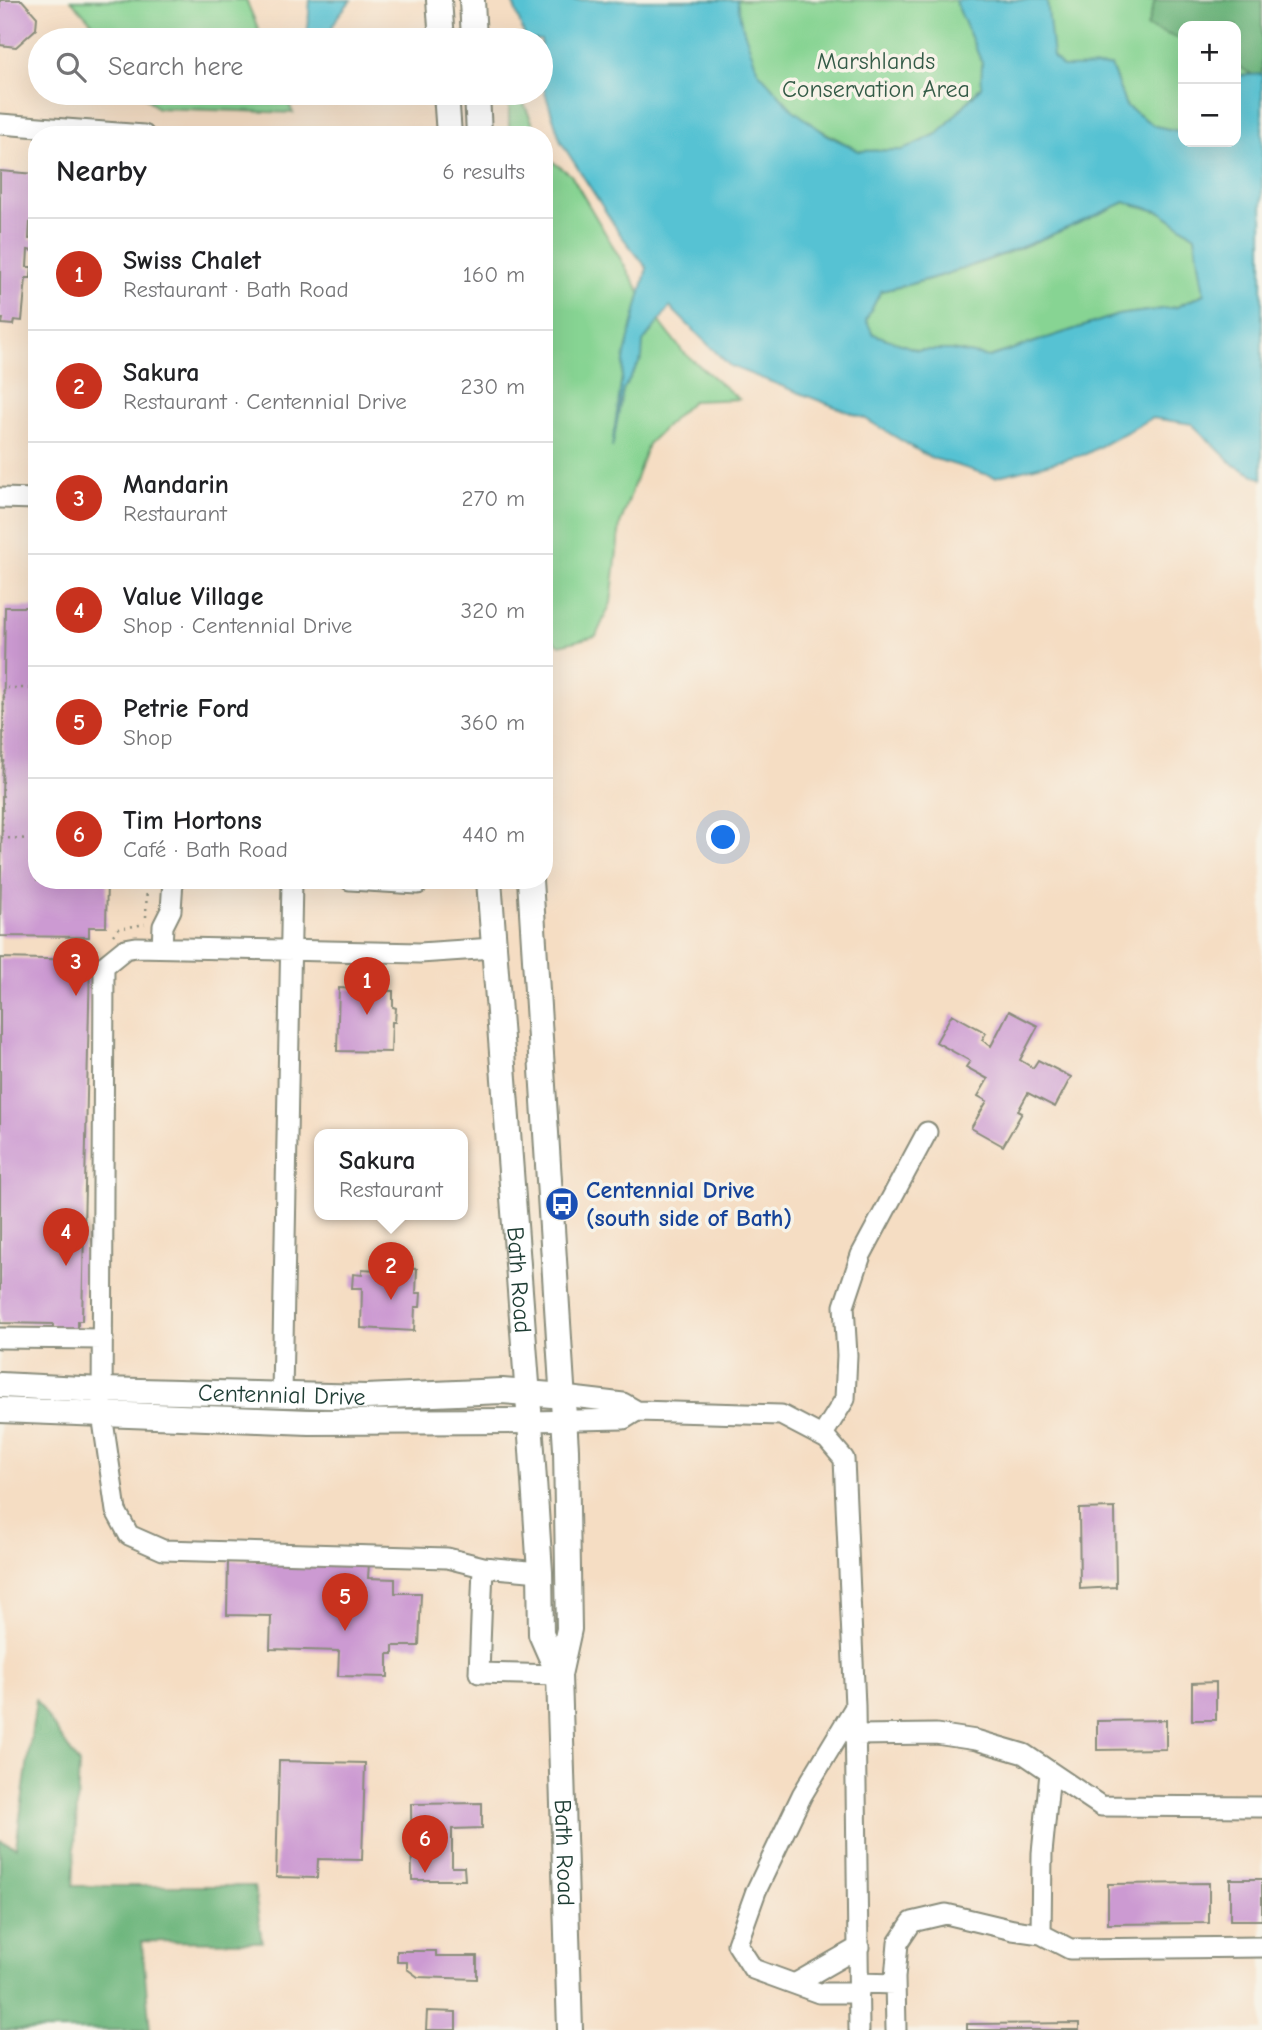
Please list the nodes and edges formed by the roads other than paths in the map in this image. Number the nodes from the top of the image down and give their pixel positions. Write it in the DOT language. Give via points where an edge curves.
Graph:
graph roads {
  1 [pos="439,0"];
  2 [pos="472,0"];
  3 [pos="441,28"];
  4 [pos="473,28"];
  5 [pos="447,105"];
  6 [pos="478,105"];
  7 [pos="0,124"];
  8 [pos="448,126"];
  9 [pos="479,126"];
  10 [pos="28,127"];
  11 [pos="0,498"];
  12 [pos="28,499"];
  13 [pos="172,889"];
  14 [pos="292,889"];
  15 [pos="490,889"];
  16 [pos="531,889"];
  17 [pos="162,947"];
  18 [pos="493,948"];
  19 [pos="292,949"];
  20 [pos="927,1132"];
  21 [pos="0,1338"];
  22 [pos="103,1339"];
  23 [pos="0,1384"];
  24 [pos="528,1392"];
  25 [pos="282,1394"];
  26 [pos="102,1402"];
  27 [pos="565,1408"];
  28 [pos="0,1410"];
  29 [pos="530,1421"];
  30 [pos="822,1436"];
  31 [pos="483,1567"];
  32 [pos="540,1572"];
  33 [pos="559,1675"];
  34 [pos="855,1706"];
  35 [pos="856,1735"];
  36 [pos="1050,1773"];
  37 [pos="1262,1807"];
  38 [pos="1041,1934"];
  39 [pos="859,1947"];
  40 [pos="1262,1947"];
  41 [pos="796,1983"];
  42 [pos="895,1984"];
  43 [pos="859,1988"];
  44 [pos="570,2030"];
  45 [pos="859,2030"];
  46 [pos="896,2030"];
  1 -- 3 [label="main road"];
  2 -- 4 [label="main road"];
  5 -- 8 [label="main road"];
  6 -- 9 [label="main road"];
  7 -- 10 [label="street"];
  11 -- 12 [label="street"];
  13 -- 17 [label="street"];
  14 -- 19 [label="street"];
  15 -- 18 [label="main road, Bath Road"];
  16 -- 27 [label="main road, Bath Road"];
  17 -- 19 [label="street"];
  17 -- 22 [label="street" via="125,949 104,966"];
  18 -- 19 [label="street" via="420,953"];
  18 -- 24 [label="main road, Bath Road"];
  19 -- 25 [label="street"];
  20 -- 30 [label="street" via="861,1255 844,1306 845,1399"];
  21 -- 22 [label="street"];
  22 -- 26 [label="street"];
  23 -- 26 [label="main road, Centennial Drive"];
  24 -- 25 [label="main road, Centennial Drive" via="366,1397"];
  24 -- 27 [label="main road, Centennial Drive"];
  24 -- 29 [label="main road, Bath Road"];
  25 -- 26 [label="main road, Centennial Drive"];
  26 -- 28 [label="main road, Centennial Drive"];
  26 -- 29 [label="main road, Centennial Drive" via="309,1422"];
  26 -- 31 [label="street" via="117,1511 129,1535 163,1550 447,1558"];
  27 -- 29 [label="street"];
  27 -- 30 [label="street" via="624,1419 637,1410 781,1415"];
  27 -- 33 [label="main road, Bath Road" via="569,1629"];
  29 -- 32 [label="main road, Bath Road"];
  30 -- 34 [label="street" via="844,1459"];
  31 -- 32 [label="street"];
  31 -- 33 [label="street" via="479,1673"];
  32 -- 33 [label="main road, Bath Road" via="541,1634"];
  33 -- 44 [label="main road, Bath Road"];
  34 -- 35 [label="street"];
  34 -- 41 [label="street" via="802,1795 756,1891 737,1944 752,1969"];
  35 -- 36 [label="street" via="936,1734 976,1740 1024,1754"];
  35 -- 39 [label="street"];
  36 -- 37 [label="street" via="1101,1806"];
  36 -- 38 [label="street" via="1042,1853"];
  38 -- 40 [label="street" via="1070,1949"];
  38 -- 42 [label="street" via="946,1914 912,1922 898,1943"];
  39 -- 41 [label="street"];
  39 -- 43 [label="street"];
  41 -- 43 [label="street" via="819,1993"];
  42 -- 43 [label="street"];
  42 -- 46 [label="street"];
  43 -- 45 [label="street"];
}
